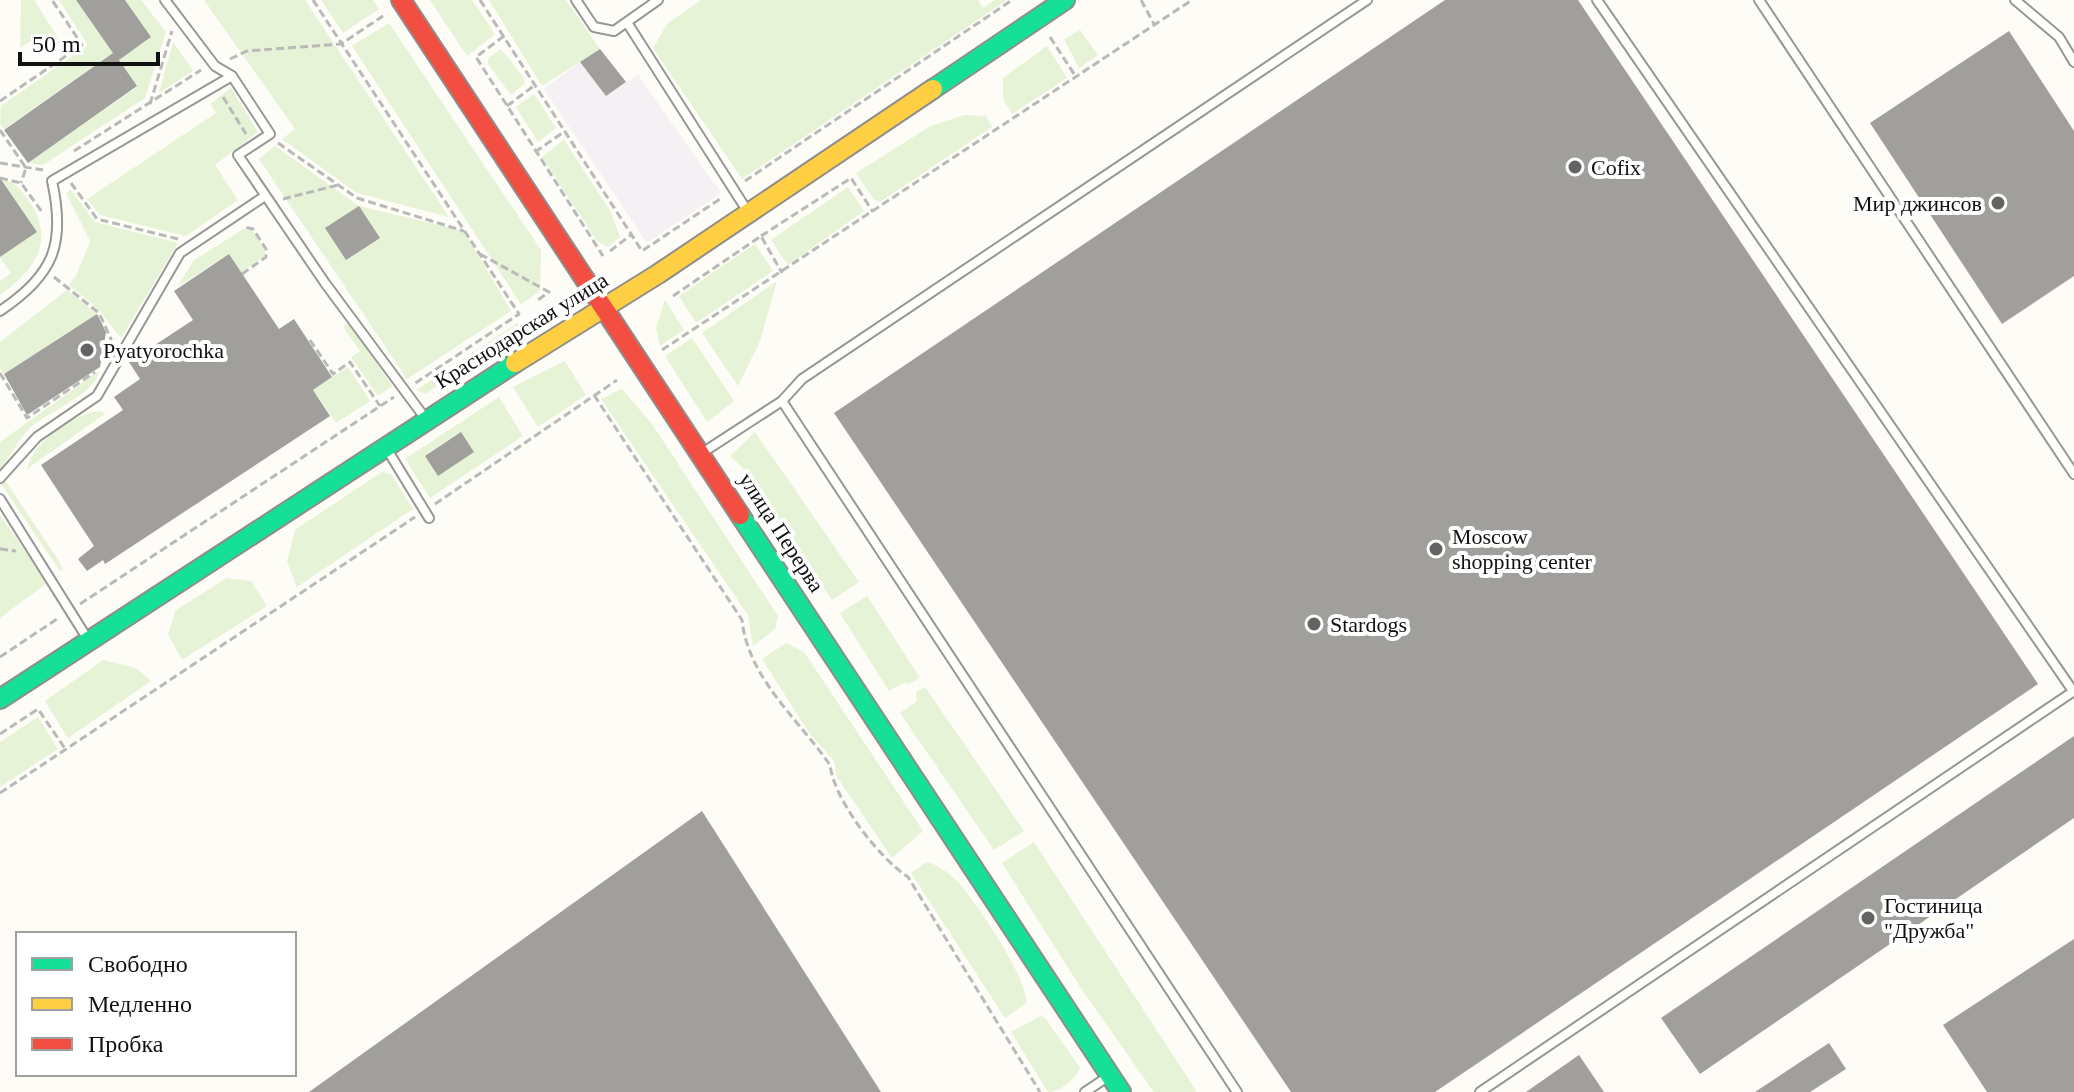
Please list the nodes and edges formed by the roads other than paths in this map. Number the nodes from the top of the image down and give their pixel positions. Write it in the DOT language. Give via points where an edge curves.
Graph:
graph roads {
  1 [pos="165,0"];
  2 [pos="401,0"];
  3 [pos="576,0"];
  4 [pos="658,0"];
  5 [pos="1065,0"];
  6 [pos="1367,0"];
  7 [pos="1597,0"];
  8 [pos="1759,0"];
  9 [pos="2015,0"];
  10 [pos="628,24"];
  11 [pos="2074,62"];
  12 [pos="232,76"];
  13 [pos="265,196"];
  14 [pos="749,212"];
  15 [pos="604,305"];
  16 [pos="0,311"];
  17 [pos="782,401"];
  18 [pos="426,418"];
  19 [pos="385,445"];
  20 [pos="701,454"];
  21 [pos="2074,474"];
  22 [pos="0,478"];
  23 [pos="0,499"];
  24 [pos="427,514"];
  25 [pos="90,642"];
  26 [pos="2074,691"];
  27 [pos="0,699"];
  28 [pos="1110,1075"];
  29 [pos="1085,1092"];
  30 [pos="1121,1092"];
  31 [pos="1237,1092"];
  32 [pos="1480,1092"];
  1 -- 12 [label="lane" via="215,66"];
  2 -- 15 [label="street, улица Перерва"];
  3 -- 10 [label="lane" via="594,27 614,31"];
  4 -- 10 [label="lane"];
  5 -- 14 [label="street, Краснодарская улица"];
  6 -- 17 [label="lane" via="802,379"];
  7 -- 26 [label="lane"];
  8 -- 21 [label="lane"];
  9 -- 11 [label="lane" via="2059,37"];
  10 -- 14 [label="lane"];
  12 -- 13 [label="lane" via="270,134 238,155"];
  12 -- 16 [label="lane" via="52,181 60,221 56,249 31,288"];
  13 -- 18 [label="lane"];
  13 -- 22 [label="lane" via="180,253 97,396 37,437"];
  14 -- 15 [label="street, Краснодарская улица"];
  15 -- 18 [label="street, Краснодарская улица"];
  15 -- 20 [label="street, улица Перерва"];
  17 -- 20 [label="lane"];
  17 -- 31 [label="lane"];
  18 -- 19 [label="street, Краснодарская улица"];
  19 -- 24 [label="lane"];
  19 -- 25 [label="street, Краснодарская улица"];
  20 -- 28 [label="street, улица Перерва"];
  23 -- 25 [label="lane"];
  25 -- 27 [label="street, Краснодарская улица"];
  26 -- 32 [label="lane"];
  28 -- 29 [label="lane"];
  28 -- 30 [label="street, улица Перерва"];
}
